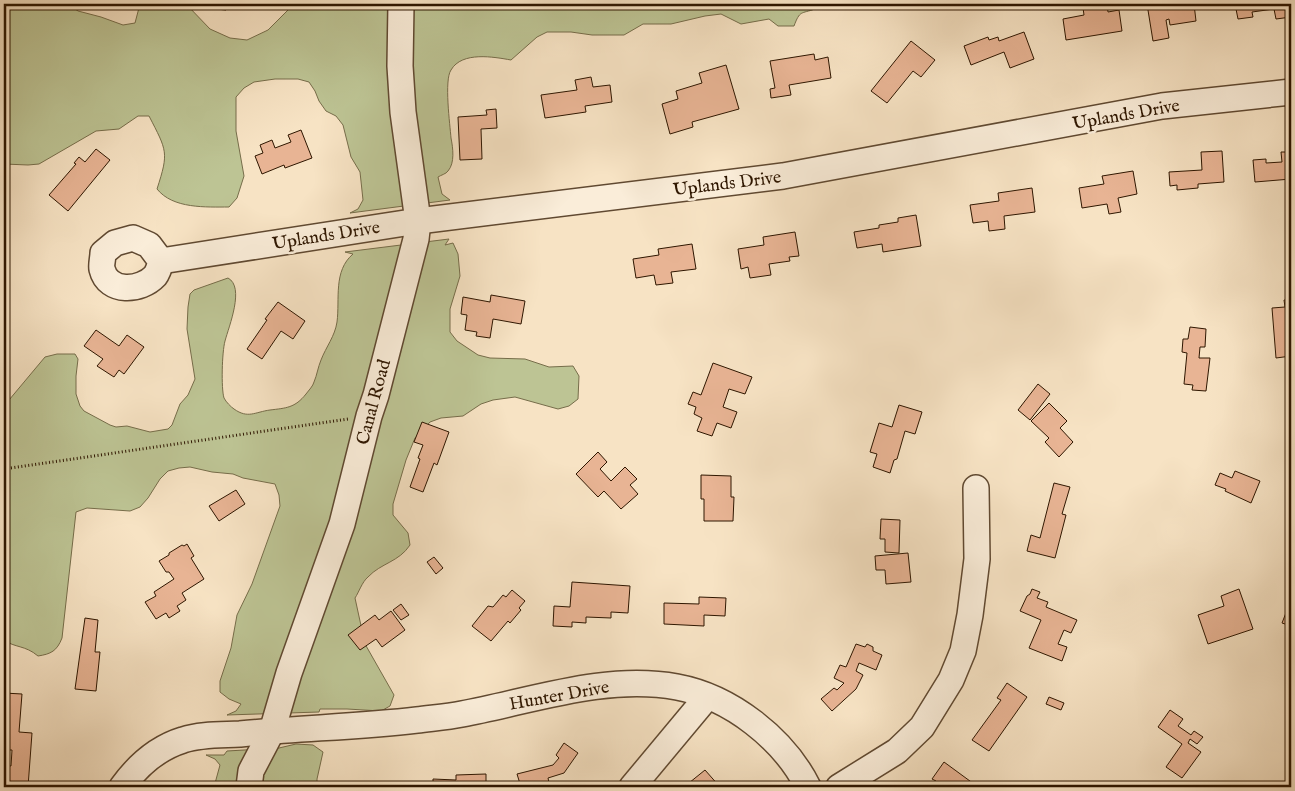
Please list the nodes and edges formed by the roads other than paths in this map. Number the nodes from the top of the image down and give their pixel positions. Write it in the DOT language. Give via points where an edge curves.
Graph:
graph roads {
  1 [pos="401,4"];
  2 [pos="1291,92"];
  3 [pos="418,221"];
  4 [pos="162,261"];
  5 [pos="976,488"];
  6 [pos="707,696"];
  7 [pos="272,730"];
  8 [pos="122,787"];
  9 [pos="249,787"];
  10 [pos="632,787"];
  11 [pos="808,787"];
  12 [pos="839,787"];
  1 -- 3 [label="street, Canal Road" via="403,112"];
  2 -- 3 [label="street, Uplands Drive" via="1162,106 783,176"];
  3 -- 4 [label="street, Uplands Drive"];
  3 -- 7 [label="street, Canal Road" via="342,524"];
  5 -- 12 [label="street" via="977,559 970,615 963,650 951,680 922,727 897,751"];
  6 -- 7 [label="street, Hunter Drive" via="679,687 647,683 606,686 461,714 361,726"];
  6 -- 10 [label="street"];
  6 -- 11 [label="street, Hunter Drive" via="749,718 774,741"];
  7 -- 8 [label="street, Hunter Drive" via="186,739 166,746 149,757"];
  7 -- 9 [label="street, Canal Road" via="251,771"];
}
